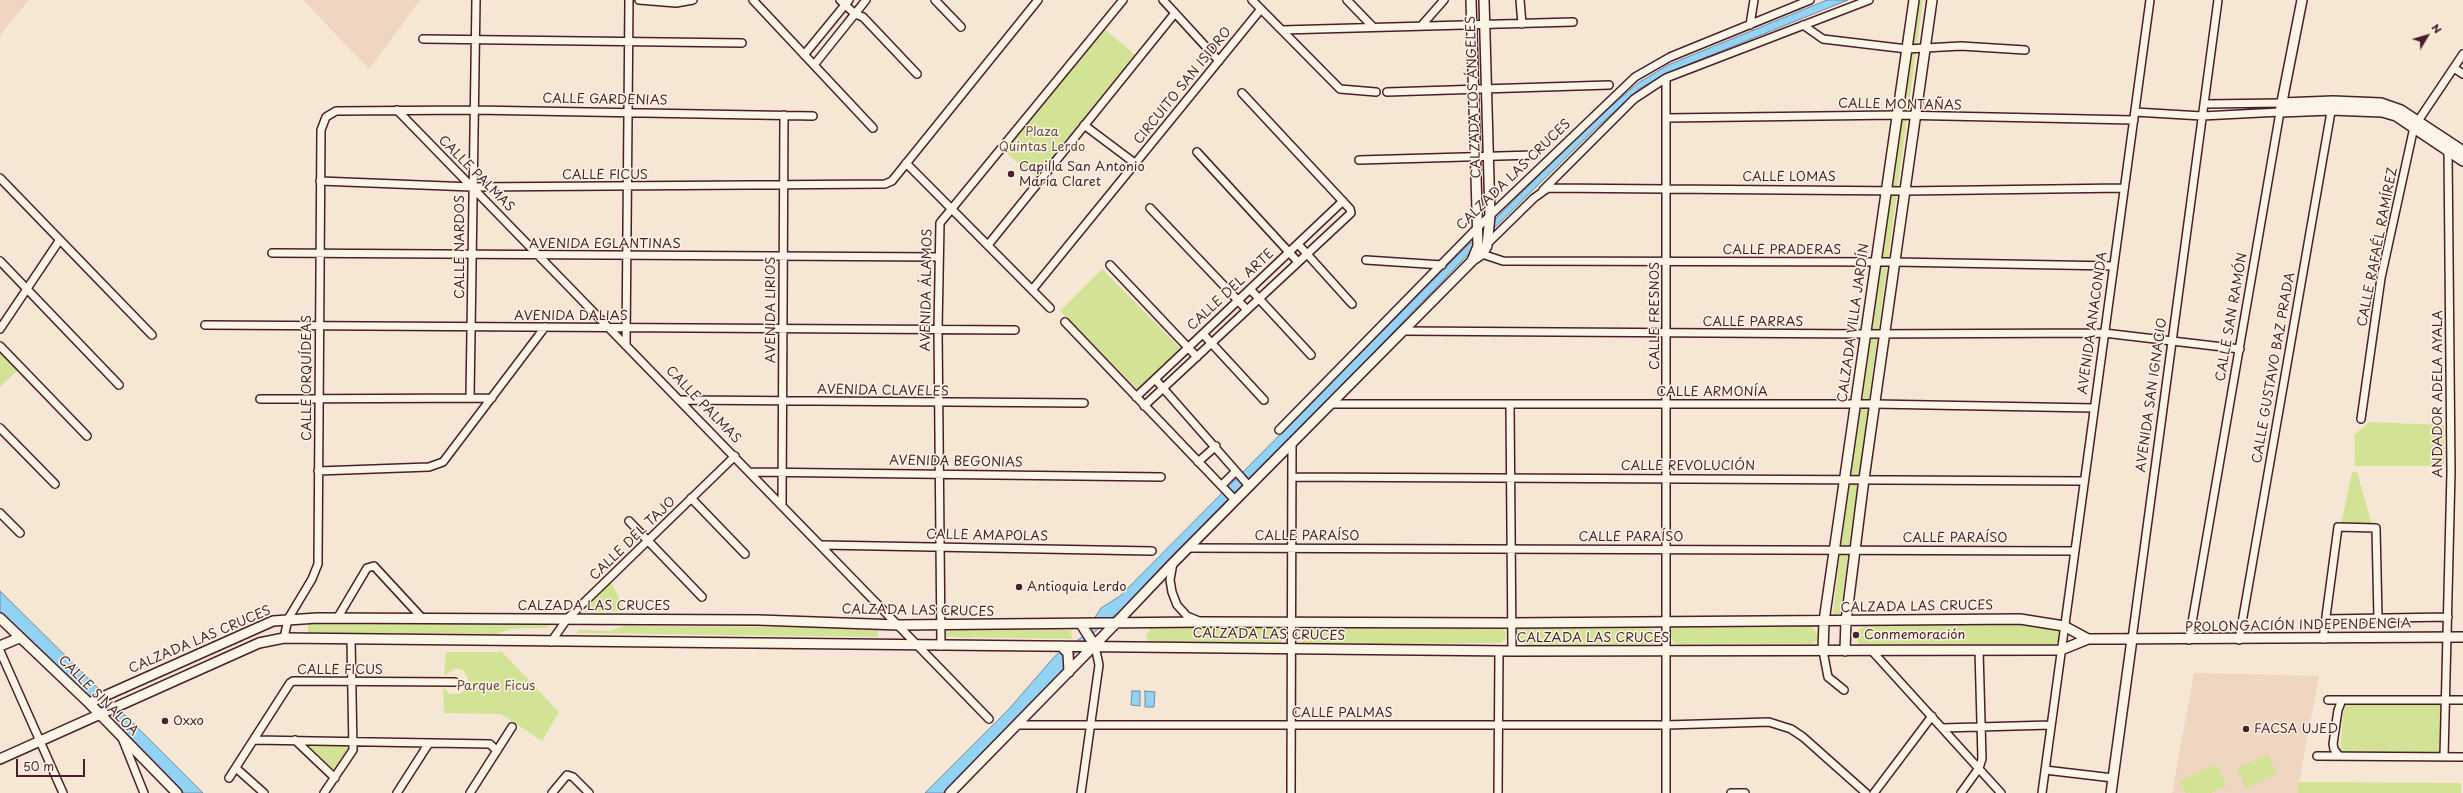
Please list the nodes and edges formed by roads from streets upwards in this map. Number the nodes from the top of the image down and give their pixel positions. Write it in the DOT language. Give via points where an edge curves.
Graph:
graph roads {
  1 [pos="476,0"];
  2 [pos="629,0"];
  3 [pos="639,0"];
  4 [pos="693,0"];
  5 [pos="752,0"];
  6 [pos="935,0"];
  7 [pos="1038,0"];
  8 [pos="1123,0"];
  9 [pos="1163,0"];
  10 [pos="1252,0"];
  11 [pos="1347,0"];
  12 [pos="1471,0"];
  13 [pos="1484,0"];
  14 [pos="1520,0"];
  15 [pos="1754,0"];
  16 [pos="1810,0"];
  17 [pos="1869,0"];
  18 [pos="1914,0"];
  19 [pos="1932,0"];
  20 [pos="2150,0"];
  21 [pos="2218,0"];
  22 [pos="2302,0"];
  23 [pos="1441,1"];
  24 [pos="845,2"];
  25 [pos="862,2"];
  26 [pos="1261,9"];
  27 [pos="1175,13"];
  28 [pos="855,14"];
  29 [pos="863,16"];
  30 [pos="1574,22"];
  31 [pos="1522,24"];
  32 [pos="1422,25"];
  33 [pos="1750,25"];
  34 [pos="1471,26"];
  35 [pos="1485,26"];
  36 [pos="1803,26"];
  37 [pos="961,27"];
  38 [pos="1373,27"];
  39 [pos="1282,30"];
  40 [pos="423,39"];
  41 [pos="476,39"];
  42 [pos="628,40"];
  43 [pos="742,43"];
  44 [pos="1925,48"];
  45 [pos="1907,49"];
  46 [pos="2025,50"];
  47 [pos="2463,54"];
  48 [pos="804,55"];
  49 [pos="1219,61"];
  50 [pos="814,65"];
  51 [pos="2454,68"];
  52 [pos="917,74"];
  53 [pos="2463,74"];
  54 [pos="1666,78"];
  55 [pos="1609,85"];
  56 [pos="1473,88"];
  57 [pos="1486,88"];
  58 [pos="1376,92"];
  59 [pos="1387,92"];
  60 [pos="1242,93"];
  61 [pos="2333,101"];
  62 [pos="2282,103"];
  63 [pos="2204,104"];
  64 [pos="397,110"];
  65 [pos="474,110"];
  66 [pos="2331,110"];
  67 [pos="2135,112"];
  68 [pos="2280,112"];
  69 [pos="331,113"];
  70 [pos="628,113"];
  71 [pos="784,115"];
  72 [pos="1897,115"];
  73 [pos="813,116"];
  74 [pos="2202,116"];
  75 [pos="1915,117"];
  76 [pos="1667,118"];
  77 [pos="2134,120"];
  78 [pos="2416,124"];
  79 [pos="1084,125"];
  80 [pos="873,128"];
  81 [pos="2448,150"];
  82 [pos="2463,151"];
  83 [pos="1197,152"];
  84 [pos="1534,155"];
  85 [pos="1475,156"];
  86 [pos="1488,156"];
  87 [pos="1359,160"];
  88 [pos="2463,161"];
  89 [pos="906,163"];
  90 [pos="1136,164"];
  91 [pos="0,178"];
  92 [pos="320,181"];
  93 [pos="627,186"];
  94 [pos="783,186"];
  95 [pos="472,187"];
  96 [pos="1667,188"];
  97 [pos="2124,188"];
  98 [pos="1886,190"];
  99 [pos="1905,190"];
  100 [pos="1541,192"];
  101 [pos="1343,201"];
  102 [pos="1150,208"];
  103 [pos="952,209"];
  104 [pos="1490,218"];
  105 [pos="1477,231"];
  106 [pos="59,241"];
  107 [pos="1298,244"];
  108 [pos="988,246"];
  109 [pos="1482,248"];
  110 [pos="272,253"];
  111 [pos="320,253"];
  112 [pos="1289,253"];
  113 [pos="1307,254"];
  114 [pos="471,255"];
  115 [pos="540,255"];
  116 [pos="627,256"];
  117 [pos="783,257"];
  118 [pos="938,257"];
  119 [pos="1366,260"];
  120 [pos="0,261"];
  121 [pos="1298,262"];
  122 [pos="1667,262"];
  123 [pos="1876,262"];
  124 [pos="1895,262"];
  125 [pos="1110,265"];
  126 [pos="1442,265"];
  127 [pos="2113,266"];
  128 [pos="27,289"];
  129 [pos="1250,289"];
  130 [pos="1032,290"];
  131 [pos="1259,299"];
  132 [pos="1238,301"];
  133 [pos="1352,304"];
  134 [pos="1050,308"];
  135 [pos="1247,310"];
  136 [pos="1065,322"];
  137 [pos="205,325"];
  138 [pos="319,326"];
  139 [pos="471,327"];
  140 [pos="545,328"];
  141 [pos="610,328"];
  142 [pos="626,328"];
  143 [pos="0,329"];
  144 [pos="783,329"];
  145 [pos="938,330"];
  146 [pos="1015,330"];
  147 [pos="1402,331"];
  148 [pos="2104,332"];
  149 [pos="1667,333"];
  150 [pos="1203,334"];
  151 [pos="1865,334"];
  152 [pos="1884,334"];
  153 [pos="152,335"];
  154 [pos="2172,340"];
  155 [pos="1211,343"];
  156 [pos="626,345"];
  157 [pos="0,346"];
  158 [pos="1188,348"];
  159 [pos="2240,349"];
  160 [pos="1311,354"];
  161 [pos="1196,357"];
  162 [pos="1155,379"];
  163 [pos="119,385"];
  164 [pos="1163,388"];
  165 [pos="1136,396"];
  166 [pos="470,398"];
  167 [pos="492,398"];
  168 [pos="260,399"];
  169 [pos="319,399"];
  170 [pos="681,400"];
  171 [pos="1264,400"];
  172 [pos="782,402"];
  173 [pos="1084,403"];
  174 [pos="938,404"];
  175 [pos="1330,404"];
  176 [pos="1667,404"];
  177 [pos="1855,404"];
  178 [pos="1874,404"];
  179 [pos="1510,405"];
  180 [pos="1144,406"];
  181 [pos="2094,408"];
  182 [pos="2361,419"];
  183 [pos="0,428"];
  184 [pos="1279,430"];
  185 [pos="87,436"];
  186 [pos="1292,442"];
  187 [pos="1216,446"];
  188 [pos="735,456"];
  189 [pos="1198,462"];
  190 [pos="318,471"];
  191 [pos="750,472"];
  192 [pos="1235,472"];
  193 [pos="782,473"];
  194 [pos="938,474"];
  195 [pos="1161,476"];
  196 [pos="1293,477"];
  197 [pos="1511,478"];
  198 [pos="1666,478"];
  199 [pos="1844,479"];
  200 [pos="1864,479"];
  201 [pos="2084,481"];
  202 [pos="55,484"];
  203 [pos="1222,485"];
  204 [pos="1249,486"];
  205 [pos="691,498"];
  206 [pos="1235,500"];
  207 [pos="782,504"];
  208 [pos="0,512"];
  209 [pos="629,521"];
  210 [pos="20,533"];
  211 [pos="648,540"];
  212 [pos="822,546"];
  213 [pos="939,547"];
  214 [pos="1188,548"];
  215 [pos="1292,548"];
  216 [pos="1511,549"];
  217 [pos="1666,550"];
  218 [pos="1834,550"];
  219 [pos="1856,550"];
  220 [pos="1152,551"];
  221 [pos="2074,551"];
  222 [pos="745,554"];
  223 [pos="1173,563"];
  224 [pos="702,597"];
  225 [pos="338,617"];
  226 [pos="2448,617"];
  227 [pos="0,618"];
  228 [pos="422,618"];
  229 [pos="2378,618"];
  230 [pos="288,619"];
  231 [pos="567,619"];
  232 [pos="2326,619"];
  233 [pos="1824,621"];
  234 [pos="1846,621"];
  235 [pos="1118,622"];
  236 [pos="1201,622"];
  237 [pos="1292,622"];
  238 [pos="1666,622"];
  239 [pos="1512,623"];
  240 [pos="1081,624"];
  241 [pos="940,625"];
  242 [pos="899,626"];
  243 [pos="2064,626"];
  244 [pos="2447,637"];
  245 [pos="2463,637"];
  246 [pos="19,638"];
  247 [pos="284,638"];
  248 [pos="351,639"];
  249 [pos="2088,639"];
  250 [pos="2132,639"];
  251 [pos="2323,639"];
  252 [pos="2189,640"];
  253 [pos="2239,640"];
  254 [pos="551,642"];
  255 [pos="917,644"];
  256 [pos="0,646"];
  257 [pos="941,646"];
  258 [pos="1061,646"];
  259 [pos="1095,646"];
  260 [pos="1292,648"];
  261 [pos="1979,650"];
  262 [pos="2061,650"];
  263 [pos="0,651"];
  264 [pos="1499,651"];
  265 [pos="1512,651"];
  266 [pos="1666,651"];
  267 [pos="1824,651"];
  268 [pos="1845,651"];
  269 [pos="1872,651"];
  270 [pos="1069,672"];
  271 [pos="352,682"];
  272 [pos="455,682"];
  273 [pos="1844,690"];
  274 [pos="2328,700"];
  275 [pos="2342,700"];
  276 [pos="2446,700"];
  277 [pos="2463,700"];
  278 [pos="89,703"];
  279 [pos="100,715"];
  280 [pos="1932,716"];
  281 [pos="989,719"];
  282 [pos="1091,724"];
  283 [pos="1017,725"];
  284 [pos="1292,725"];
  285 [pos="1499,725"];
  286 [pos="1666,725"];
  287 [pos="2051,725"];
  288 [pos="1982,726"];
  289 [pos="512,727"];
  290 [pos="1942,728"];
  291 [pos="122,738"];
  292 [pos="254,740"];
  293 [pos="295,740"];
  294 [pos="40,742"];
  295 [pos="355,742"];
  296 [pos="430,743"];
  297 [pos="497,751"];
  298 [pos="2317,756"];
  299 [pos="2339,756"];
  300 [pos="2444,756"];
  301 [pos="2463,757"];
  302 [pos="0,759"];
  303 [pos="236,768"];
  304 [pos="1979,768"];
  305 [pos="2045,770"];
  306 [pos="229,778"];
  307 [pos="335,778"];
  308 [pos="2113,778"];
  309 [pos="63,793"];
  310 [pos="144,793"];
  311 [pos="177,793"];
  312 [pos="264,793"];
  313 [pos="324,793"];
  314 [pos="397,793"];
  315 [pos="470,793"];
  316 [pos="552,793"];
  317 [pos="589,793"];
  318 [pos="950,793"];
  319 [pos="1081,793"];
  320 [pos="1291,793"];
  321 [pos="1498,793"];
  322 [pos="1666,793"];
  323 [pos="1731,793"];
  324 [pos="1745,793"];
  325 [pos="1866,793"];
  326 [pos="1874,793"];
  327 [pos="1961,793"];
  328 [pos="2002,793"];
  329 [pos="2042,793"];
  330 [pos="2111,793"];
  1 -- 41 [label="street, CALLE NARDOS"];
  2 -- 42 [label="street"];
  3 -- 4 [label="street" via="676,3"];
  5 -- 48 [label="street"];
  6 -- 37 [label="street"];
  7 -- 89 [label="street"];
  8 -- 103 [label="street, AVENIDA ÁLAMOS"];
  9 -- 27 [label="street"];
  10 -- 26 [label="street"];
  11 -- 38 [label="street"];
  12 -- 34 [label="street, CALZADA LOS ÁNGELES"];
  13 -- 35 [label="street, CALZADA LOS ÁNGELES"];
  14 -- 31 [label="street"];
  15 -- 33 [label="street"];
  16 -- 33 [label="street, CALZADA LAS CRUCES"];
  17 -- 36 [label="street"];
  18 -- 45 [label="street, CALZADA VILLA JARDÍN"];
  19 -- 44 [label="street"];
  20 -- 67 [label="street, AVENIDA ANACONDA"];
  21 -- 63 [label="street, AVENIDA SAN IGNACIO"];
  22 -- 62 [label="street, CALLE SAN RAMÓN"];
  23 -- 32 [label="street"];
  24 -- 28 [label="street"];
  24 -- 48 [label="street"];
  25 -- 28 [label="street"];
  25 -- 29 [label="street"];
  26 -- 39 [label="street"];
  26 -- 49 [label="street, CIRCUITO SAN ISIDRO"];
  27 -- 49 [label="street"];
  27 -- 79 [label="street"];
  28 -- 29 [label="street"];
  28 -- 50 [label="street"];
  29 -- 52 [label="street"];
  30 -- 31 [label="street"];
  31 -- 35 [label="street"];
  32 -- 34 [label="street, CALZADA LOS ÁNGELES"];
  32 -- 38 [label="street, CALZADA LOS ÁNGELES"];
  33 -- 104 [label="street, CALZADA LAS CRUCES" via="1670,56 1635,77"];
  34 -- 35 [label="street"];
  34 -- 56 [label="street, CALZADA LOS ÁNGELES"];
  35 -- 57 [label="street, CALZADA LOS ÁNGELES"];
  36 -- 45 [label="street" via="1823,39"];
  36 -- 54 [label="street"];
  38 -- 39 [label="street, CALZADA LOS ÁNGELES"];
  39 -- 58 [label="street" via="1340,89"];
  40 -- 41 [label="street"];
  41 -- 42 [label="street"];
  41 -- 65 [label="street, CALLE NARDOS"];
  42 -- 43 [label="street"];
  42 -- 70 [label="street"];
  44 -- 45 [label="street"];
  44 -- 46 [label="street" via="1961,46"];
  44 -- 75 [label="street"];
  45 -- 72 [label="street, CALZADA VILLA JARDÍN"];
  47 -- 51 [label="street"];
  48 -- 50 [label="street"];
  49 -- 90 [label="street, CIRCUITO SAN ISIDRO"];
  50 -- 80 [label="street"];
  51 -- 53 [label="street"];
  51 -- 78 [label="street"];
  54 -- 76 [label="street, CALLE FRESNOS"];
  54 -- 100 [label="street" via="1634,100"];
  55 -- 57 [label="street"];
  56 -- 57 [label="street"];
  56 -- 59 [label="street"];
  56 -- 85 [label="street, CALZADA LOS ÁNGELES"];
  57 -- 86 [label="street, CALZADA LOS ÁNGELES"];
  60 -- 101 [label="street"];
  61 -- 62 [label="street"];
  61 -- 66 [label="street, CALLE GUSTAVO BAZ PRADA"];
  61 -- 78 [label="street" via="2381,103 2401,110"];
  62 -- 63 [label="street"];
  62 -- 68 [label="street, CALLE SAN RAMÓN"];
  63 -- 74 [label="street, AVENIDA SAN IGNACIO"];
  64 -- 65 [label="street, CALLE GARDENIAS"];
  64 -- 69 [label="street, CALLE GARDENIAS"];
  64 -- 95 [label="street, CALLE PALMAS"];
  65 -- 70 [label="street, CALLE GARDENIAS"];
  65 -- 95 [label="street, CALLE NARDOS"];
  66 -- 68 [label="street"];
  66 -- 78 [label="street" via="2382,112"];
  66 -- 253 [label="street, CALLE GUSTAVO BAZ PRADA"];
  67 -- 74 [label="street"];
  67 -- 77 [label="street, AVENIDA ANACONDA"];
  68 -- 74 [label="street"];
  68 -- 159 [label="street, CALLE SAN RAMÓN"];
  69 -- 92 [label="street, CALLE ORQUÍDEAS" via="326,117 321,130"];
  70 -- 71 [label="street, CALLE GARDENIAS"];
  70 -- 93 [label="street"];
  71 -- 73 [label="street, CALLE GARDENIAS"];
  71 -- 94 [label="street, AVENIDA LIRIOS"];
  72 -- 75 [label="street, CALLE MONTAÑAS"];
  72 -- 76 [label="street, CALLE MONTAÑAS"];
  72 -- 98 [label="street, CALZADA VILLA JARDÍN"];
  74 -- 154 [label="street, AVENIDA SAN IGNACIO"];
  75 -- 77 [label="street, CALLE MONTAÑAS"];
  75 -- 99 [label="street"];
  76 -- 96 [label="street, CALLE FRESNOS"];
  77 -- 97 [label="street, AVENIDA ANACONDA"];
  78 -- 81 [label="street"];
  78 -- 82 [label="street"];
  78 -- 182 [label="street, CALLE RAFAÉL RAMÍREZ" via="2381,278"];
  79 -- 90 [label="street"];
  79 -- 108 [label="street"];
  81 -- 88 [label="street"];
  81 -- 226 [label="street, ANDADOR ADELA AYALA" via="2451,419"];
  83 -- 112 [label="street"];
  84 -- 86 [label="street"];
  85 -- 86 [label="street"];
  85 -- 87 [label="street"];
  85 -- 105 [label="street, CALZADA LOS ÁNGELES"];
  86 -- 104 [label="street, CALZADA LOS ÁNGELES"];
  89 -- 94 [label="street, CALLE FICUS" via="889,183"];
  89 -- 103 [label="street"];
  90 -- 130 [label="street, CIRCUITO SAN ISIDRO"];
  91 -- 106 [label="street"];
  92 -- 95 [label="street, CALLE FICUS"];
  92 -- 111 [label="street, CALLE ORQUÍDEAS"];
  93 -- 94 [label="street, CALLE FICUS"];
  93 -- 95 [label="street, CALLE FICUS"];
  93 -- 116 [label="street"];
  94 -- 117 [label="street, AVENIDA LIRIOS"];
  95 -- 114 [label="street, CALLE NARDOS"];
  95 -- 115 [label="street, CALLE PALMAS"];
  96 -- 98 [label="street, CALLE LOMAS"];
  96 -- 100 [label="street, CALLE LOMAS" via="1558,187"];
  96 -- 122 [label="street, CALLE FRESNOS"];
  97 -- 99 [label="street, CALLE LOMAS"];
  97 -- 127 [label="street, AVENIDA ANACONDA"];
  98 -- 99 [label="street, CALLE LOMAS"];
  98 -- 123 [label="street, CALZADA VILLA JARDÍN"];
  99 -- 124 [label="street"];
  100 -- 109 [label="street"];
  101 -- 107 [label="street, CALLE DEL ARTE"];
  101 -- 113 [label="street, CALLE DEL ARTE" via="1351,211"];
  102 -- 132 [label="street"];
  103 -- 108 [label="street"];
  103 -- 118 [label="street, AVENIDA ÁLAMOS" via="940,223"];
  104 -- 105 [label="street, CALZADA LAS CRUCES"];
  104 -- 109 [label="street, CALZADA LOS ÁNGELES"];
  105 -- 109 [label="street, CALZADA LOS ÁNGELES"];
  105 -- 126 [label="street, CALZADA LAS CRUCES"];
  106 -- 128 [label="street"];
  106 -- 153 [label="street"];
  107 -- 112 [label="street, CALLE DEL ARTE"];
  107 -- 113 [label="street"];
  108 -- 130 [label="street"];
  109 -- 122 [label="street, CALLE PRADERAS" via="1503,261"];
  109 -- 147 [label="street, CALZADA LOS ÁNGELES"];
  110 -- 111 [label="street, AVENIDA EGLANTINAS"];
  111 -- 114 [label="street, AVENIDA EGLANTINAS"];
  111 -- 138 [label="street, CALLE ORQUÍDEAS"];
  112 -- 121 [label="street"];
  112 -- 129 [label="street, CALLE DEL ARTE"];
  113 -- 121 [label="street, CALLE DEL ARTE"];
  113 -- 133 [label="street"];
  114 -- 115 [label="street, AVENIDA EGLANTINAS"];
  114 -- 139 [label="street, CALLE NARDOS"];
  115 -- 116 [label="street, AVENIDA EGLANTINAS"];
  115 -- 141 [label="street, CALLE PALMAS"];
  116 -- 117 [label="street, AVENIDA EGLANTINAS"];
  116 -- 142 [label="street"];
  117 -- 118 [label="street, AVENIDA EGLANTINAS"];
  117 -- 144 [label="street, AVENIDA LIRIOS"];
  118 -- 145 [label="street, AVENIDA ÁLAMOS"];
  119 -- 126 [label="street"];
  120 -- 128 [label="street"];
  121 -- 131 [label="street, CALLE DEL ARTE"];
  122 -- 123 [label="street, CALLE PRADERAS"];
  122 -- 149 [label="street, CALLE FRESNOS"];
  123 -- 124 [label="street, CALLE PRADERAS"];
  123 -- 151 [label="street, CALZADA VILLA JARDÍN"];
  124 -- 127 [label="street, CALLE PRADERAS"];
  124 -- 152 [label="street"];
  125 -- 158 [label="street"];
  126 -- 184 [label="street, CALZADA LAS CRUCES"];
  127 -- 148 [label="street, AVENIDA ANACONDA"];
  128 -- 143 [label="street"];
  128 -- 163 [label="street"];
  129 -- 131 [label="street"];
  129 -- 132 [label="street, CALLE DEL ARTE"];
  130 -- 134 [label="street"];
  131 -- 135 [label="street, CALLE DEL ARTE"];
  131 -- 160 [label="street"];
  132 -- 135 [label="street"];
  132 -- 150 [label="street, CALLE DEL ARTE"];
  135 -- 155 [label="street, CALLE DEL ARTE"];
  136 -- 165 [label="street"];
  137 -- 138 [label="street, AVENIDA DALIAS"];
  138 -- 139 [label="street, AVENIDA DALIAS"];
  138 -- 169 [label="street, CALLE ORQUÍDEAS"];
  139 -- 140 [label="street, AVENIDA DALIAS"];
  139 -- 166 [label="street, CALLE NARDOS"];
  140 -- 141 [label="street, AVENIDA DALIAS"];
  140 -- 167 [label="street"];
  141 -- 142 [label="street, AVENIDA DALIAS"];
  141 -- 156 [label="street, CALLE PALMAS"];
  142 -- 144 [label="street, AVENIDA DALIAS"];
  142 -- 156 [label="street"];
  144 -- 145 [label="street, AVENIDA DALIAS"];
  144 -- 172 [label="street, AVENIDA LIRIOS"];
  145 -- 146 [label="street, AVENIDA DALIAS"];
  145 -- 174 [label="street, AVENIDA ÁLAMOS"];
  147 -- 149 [label="street, CALLE PARRAS"];
  147 -- 175 [label="street"];
  148 -- 152 [label="street, CALLE PARRAS"];
  148 -- 154 [label="street, CALLE PARRAS"];
  148 -- 181 [label="street, AVENIDA ANACONDA"];
  149 -- 151 [label="street, CALLE PARRAS"];
  149 -- 176 [label="street, CALLE FRESNOS"];
  150 -- 155 [label="street"];
  150 -- 158 [label="street, CALLE DEL ARTE"];
  151 -- 152 [label="street, CALLE PARRAS"];
  151 -- 177 [label="street, CALZADA VILLA JARDÍN"];
  152 -- 178 [label="street"];
  154 -- 159 [label="street, CALLE PARRAS"];
  154 -- 250 [label="street, AVENIDA SAN IGNACIO"];
  155 -- 161 [label="street, CALLE DEL ARTE"];
  155 -- 171 [label="street"];
  156 -- 170 [label="street, CALLE PALMAS"];
  157 -- 185 [label="street"];
  158 -- 161 [label="street"];
  158 -- 162 [label="street, CALLE DEL ARTE"];
  159 -- 252 [label="street, CALLE SAN RAMÓN"];
  161 -- 164 [label="street, CALLE DEL ARTE"];
  162 -- 164 [label="street"];
  162 -- 165 [label="street, CALLE DEL ARTE"];
  164 -- 180 [label="street, CALLE DEL ARTE"];
  164 -- 187 [label="street"];
  165 -- 180 [label="street"];
  166 -- 167 [label="street"];
  166 -- 169 [label="street"];
  167 -- 190 [label="street" via="443,462 429,467"];
  168 -- 169 [label="street"];
  169 -- 190 [label="street, CALLE ORQUÍDEAS"];
  170 -- 172 [label="street, AVENIDA CLAVELES"];
  170 -- 188 [label="street, CALLE PALMAS"];
  172 -- 174 [label="street, AVENIDA CLAVELES"];
  172 -- 193 [label="street, AVENIDA LIRIOS"];
  173 -- 174 [label="street, AVENIDA CLAVELES"];
  174 -- 194 [label="street, AVENIDA ÁLAMOS"];
  175 -- 179 [label="street, CALLE ARMONÍA"];
  175 -- 186 [label="street"];
  176 -- 177 [label="street, CALLE ARMONÍA"];
  176 -- 179 [label="street, CALLE ARMONÍA"];
  176 -- 198 [label="street, CALLE FRESNOS"];
  177 -- 178 [label="street, CALLE ARMONÍA"];
  177 -- 199 [label="street, CALZADA VILLA JARDÍN"];
  178 -- 181 [label="street, CALLE ARMONÍA"];
  178 -- 200 [label="street"];
  179 -- 197 [label="street"];
  180 -- 189 [label="street"];
  181 -- 201 [label="street, AVENIDA ANACONDA"];
  183 -- 202 [label="street"];
  186 -- 196 [label="street"];
  186 -- 204 [label="street"];
  187 -- 189 [label="street"];
  187 -- 192 [label="street"];
  188 -- 191 [label="street, CALLE PALMAS"];
  188 -- 205 [label="street, CALLE DEL TAJO"];
  189 -- 203 [label="street"];
  190 -- 230 [label="street, CALLE ORQUÍDEAS" via="318,564"];
  191 -- 193 [label="street, AVENIDA BEGONIAS"];
  191 -- 207 [label="street, CALLE PALMAS"];
  192 -- 203 [label="street"];
  192 -- 204 [label="street"];
  193 -- 194 [label="street, AVENIDA BEGONIAS"];
  193 -- 207 [label="street, AVENIDA LIRIOS"];
  194 -- 195 [label="street, AVENIDA BEGONIAS"];
  194 -- 213 [label="street, AVENIDA ÁLAMOS"];
  196 -- 197 [label="street, CALLE REVOLUCIÓN"];
  196 -- 215 [label="street"];
  197 -- 198 [label="street, CALLE REVOLUCIÓN"];
  197 -- 216 [label="street"];
  198 -- 199 [label="street, CALLE REVOLUCIÓN"];
  198 -- 217 [label="street, CALLE FRESNOS"];
  199 -- 200 [label="street, CALLE REVOLUCIÓN"];
  199 -- 218 [label="street, CALZADA VILLA JARDÍN"];
  200 -- 201 [label="street, CALLE REVOLUCIÓN"];
  200 -- 219 [label="street"];
  201 -- 221 [label="street, AVENIDA ANACONDA"];
  203 -- 206 [label="street"];
  204 -- 206 [label="street"];
  205 -- 211 [label="street, CALLE DEL TAJO"];
  205 -- 222 [label="street"];
  206 -- 214 [label="street"];
  207 -- 212 [label="street, CALLE PALMAS"];
  208 -- 210 [label="street"];
  209 -- 211 [label="street"];
  211 -- 224 [label="street"];
  211 -- 231 [label="street, CALLE DEL TAJO"];
  212 -- 213 [label="street, CALLE AMAPOLAS"];
  212 -- 242 [label="street, CALLE PALMAS"];
  213 -- 220 [label="street, CALLE AMAPOLAS"];
  213 -- 241 [label="street, AVENIDA ÁLAMOS"];
  214 -- 215 [label="street, CALLE PARAÍSO"];
  214 -- 223 [label="street"];
  215 -- 216 [label="street, CALLE PARAÍSO"];
  215 -- 237 [label="street"];
  216 -- 217 [label="street, CALLE PARAÍSO"];
  216 -- 239 [label="street"];
  217 -- 218 [label="street, CALLE PARAÍSO"];
  217 -- 238 [label="street, CALLE FRESNOS"];
  218 -- 219 [label="street, CALLE PARAÍSO"];
  218 -- 233 [label="street, CALZADA VILLA JARDÍN"];
  219 -- 221 [label="street, CALLE PARAÍSO"];
  219 -- 234 [label="street"];
  221 -- 243 [label="street, AVENIDA ANACONDA"];
  223 -- 235 [label="street"];
  223 -- 236 [label="street" via="1170,580 1177,605 1187,616"];
  225 -- 228 [label="street, CALZADA LAS CRUCES"];
  225 -- 228 [label="street" via="367,568 374,566"];
  225 -- 230 [label="street, CALZADA LAS CRUCES"];
  226 -- 229 [label="street"];
  226 -- 244 [label="street, ANDADOR ADELA AYALA"];
  227 -- 246 [label="street, CALLE SINALOA"];
  228 -- 231 [label="street, CALZADA LAS CRUCES"];
  229 -- 232 [label="street"];
  229 -- 232 [label="street" via="2376,528 2338,527"];
  230 -- 247 [label="street, CALLE ORQUÍDEAS"];
  230 -- 278 [label="street, CALZADA LAS CRUCES" via="273,621 256,628"];
  231 -- 242 [label="street, CALZADA LAS CRUCES" via="758,620"];
  231 -- 254 [label="street, CALLE DEL TAJO"];
  232 -- 251 [label="street"];
  233 -- 234 [label="street, CALZADA LAS CRUCES"];
  233 -- 238 [label="street, CALZADA LAS CRUCES"];
  233 -- 267 [label="street, CALZADA VILLA JARDÍN"];
  234 -- 243 [label="street, CALZADA LAS CRUCES" via="2020,619"];
  234 -- 268 [label="street"];
  235 -- 236 [label="street, CALZADA LAS CRUCES"];
  235 -- 240 [label="street, CALZADA LAS CRUCES"];
  235 -- 259 [label="street"];
  236 -- 237 [label="street, CALZADA LAS CRUCES"];
  237 -- 239 [label="street, CALZADA LAS CRUCES"];
  237 -- 260 [label="street"];
  238 -- 239 [label="street, CALZADA LAS CRUCES"];
  238 -- 266 [label="street, CALLE FRESNOS"];
  239 -- 265 [label="street"];
  240 -- 241 [label="street, CALZADA LAS CRUCES"];
  240 -- 259 [label="street"];
  241 -- 242 [label="street, CALZADA LAS CRUCES"];
  241 -- 257 [label="street, AVENIDA ÁLAMOS"];
  242 -- 255 [label="street, CALLE PALMAS"];
  243 -- 249 [label="street, CALZADA LAS CRUCES"];
  243 -- 262 [label="street, AVENIDA ANACONDA"];
  244 -- 245 [label="street, PROLONGACIÓN INDEPENDENCIA"];
  244 -- 251 [label="street, PROLONGACIÓN INDEPENDENCIA"];
  244 -- 276 [label="street, ANDADOR ADELA AYALA"];
  246 -- 256 [label="street"];
  246 -- 278 [label="street, CALLE SINALOA"];
  247 -- 248 [label="street, CALZADA LAS CRUCES"];
  247 -- 279 [label="street, CALZADA LAS CRUCES" via="259,643"];
  248 -- 254 [label="street, CALZADA LAS CRUCES"];
  248 -- 271 [label="street"];
  249 -- 250 [label="street, CALZADA LAS CRUCES"];
  249 -- 262 [label="street, CALZADA LAS CRUCES"];
  250 -- 252 [label="street, PROLONGACIÓN INDEPENDENCIA"];
  250 -- 308 [label="street, AVENIDA SAN IGNACIO"];
  251 -- 253 [label="street, PROLONGACIÓN INDEPENDENCIA"];
  252 -- 253 [label="street, PROLONGACIÓN INDEPENDENCIA"];
  254 -- 255 [label="street, CALZADA LAS CRUCES"];
  255 -- 257 [label="street, CALZADA LAS CRUCES"];
  255 -- 281 [label="street, CALLE PALMAS"];
  257 -- 258 [label="street, CALZADA LAS CRUCES"];
  258 -- 259 [label="street, CALZADA LAS CRUCES"];
  258 -- 270 [label="street" via="1068,653"];
  259 -- 260 [label="street, CALZADA LAS CRUCES"];
  259 -- 270 [label="street"];
  259 -- 282 [label="street" via="1099,665"];
  260 -- 264 [label="street, CALZADA LAS CRUCES"];
  260 -- 284 [label="street"];
  261 -- 262 [label="street, CALZADA LAS CRUCES"];
  261 -- 269 [label="street, CALZADA LAS CRUCES"];
  261 -- 288 [label="street"];
  262 -- 287 [label="street, AVENIDA ANACONDA"];
  263 -- 294 [label="street"];
  264 -- 265 [label="street, CALZADA LAS CRUCES"];
  264 -- 285 [label="street"];
  265 -- 266 [label="street, CALZADA LAS CRUCES"];
  266 -- 267 [label="street, CALZADA LAS CRUCES"];
  266 -- 286 [label="street, CALLE FRESNOS"];
  267 -- 268 [label="street, CALZADA LAS CRUCES"];
  267 -- 273 [label="street" via="1828,677"];
  268 -- 269 [label="street, CALZADA LAS CRUCES"];
  269 -- 280 [label="street"];
  270 -- 283 [label="street"];
  271 -- 272 [label="street, CALLE FICUS"];
  271 -- 292 [label="street, CALLE FICUS" via="293,681"];
  271 -- 295 [label="street"];
  274 -- 275 [label="street"];
  275 -- 276 [label="street"];
  275 -- 299 [label="street" via="2333,744"];
  276 -- 277 [label="street"];
  276 -- 300 [label="street, ANDADOR ADELA AYALA"];
  278 -- 279 [label="street, CALLE SINALOA"];
  279 -- 291 [label="street, CALLE SINALOA"];
  279 -- 294 [label="street, CALZADA LAS CRUCES"];
  280 -- 290 [label="street"];
  280 -- 326 [label="street"];
  282 -- 283 [label="street, CALLE PALMAS"];
  282 -- 284 [label="street, CALLE PALMAS"];
  282 -- 319 [label="street"];
  283 -- 318 [label="street"];
  284 -- 285 [label="street, CALLE PALMAS"];
  284 -- 320 [label="street"];
  285 -- 286 [label="street, CALLE PALMAS"];
  285 -- 321 [label="street"];
  286 -- 322 [label="street, CALLE FRESNOS"];
  286 -- 325 [label="street, CALLE PALMAS" via="1769,722 1781,725 1803,737"];
  287 -- 288 [label="street"];
  287 -- 305 [label="street, AVENIDA ANACONDA"];
  288 -- 290 [label="street"];
  288 -- 304 [label="street" via="1982,759"];
  289 -- 297 [label="street"];
  290 -- 304 [label="street"];
  291 -- 310 [label="street"];
  291 -- 311 [label="street, CALLE SINALOA"];
  292 -- 293 [label="street"];
  292 -- 303 [label="street, CALLE FICUS"];
  293 -- 295 [label="street"];
  293 -- 307 [label="street"];
  294 -- 302 [label="street, CALZADA LAS CRUCES"];
  294 -- 309 [label="street"];
  295 -- 296 [label="street"];
  295 -- 307 [label="street" via="351,755"];
  296 -- 297 [label="street" via="490,744"];
  296 -- 314 [label="street"];
  297 -- 315 [label="street"];
  298 -- 299 [label="street"];
  299 -- 300 [label="street"];
  300 -- 301 [label="street"];
  303 -- 306 [label="street, CALLE FICUS"];
  303 -- 312 [label="street"];
  304 -- 327 [label="street"];
  304 -- 328 [label="street"];
  305 -- 308 [label="street"];
  305 -- 329 [label="street, AVENIDA ANACONDA"];
  307 -- 313 [label="street"];
  308 -- 330 [label="street, AVENIDA SAN IGNACIO"];
  316 -- 317 [label="street" via="567,775 573,777"];
  323 -- 324 [label="street"];
}
